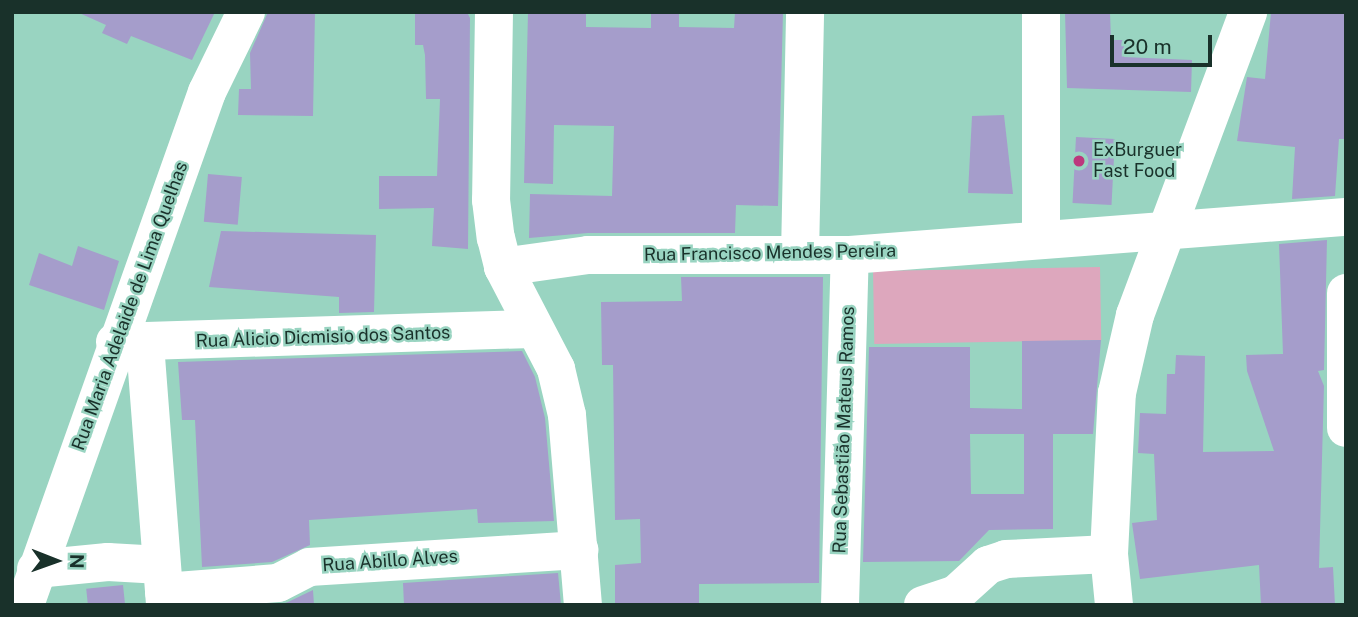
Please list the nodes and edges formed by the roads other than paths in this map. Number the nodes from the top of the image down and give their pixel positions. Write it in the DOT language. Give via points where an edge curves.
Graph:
graph roads {
  1 [pos="246,12"];
  2 [pos="494,12"];
  3 [pos="805,12"];
  4 [pos="1041,12"];
  5 [pos="1248,12"];
  6 [pos="1346,217"];
  7 [pos="1164,231"];
  8 [pos="1041,240"];
  9 [pos="800,255"];
  10 [pos="850,255"];
  11 [pos="503,267"];
  12 [pos="1346,293"];
  13 [pos="532,329"];
  14 [pos="130,343"];
  15 [pos="1346,428"];
  16 [pos="579,550"];
  17 [pos="1109,554"];
  18 [pos="36,569"];
  19 [pos="163,587"];
  20 [pos="25,605"];
  21 [pos="583,605"];
  22 [pos="840,605"];
  23 [pos="923,605"];
  24 [pos="1114,605"];
  1 -- 14 [label="street, Rua Maria Adelaide de Lima Quelhas" via="207,92"];
  2 -- 11 [label="street" via="491,200"];
  3 -- 9 [label="street"];
  4 -- 8 [label="street"];
  5 -- 7 [label="street"];
  6 -- 7 [label="street, Rua Francisco Mendes Pereira"];
  7 -- 8 [label="street, Rua Francisco Mendes Pereira"];
  7 -- 17 [label="street" via="1135,315 1116,393"];
  8 -- 10 [label="street, Rua Francisco Mendes Pereira"];
  9 -- 10 [label="street, Rua Francisco Mendes Pereira"];
  9 -- 11 [label="street, Rua Francisco Mendes Pereira" via="589,255"];
  10 -- 22 [label="street, Rua Sebastião Mateus Ramos"];
  11 -- 13 [label="street"];
  12 -- 15 [label="street"];
  13 -- 14 [label="street, Rua Alicio Dicmisio dos Santos"];
  13 -- 16 [label="street" via="556,369 567,415"];
  14 -- 18 [label="street, Rua Maria Adelaide de Lima Quelhas"];
  14 -- 19 [label="street"];
  16 -- 19 [label="street, Rua Abillo Alves" via="309,567 278,583"];
  16 -- 21 [label="street"];
  17 -- 23 [label="street" via="1006,559 988,565 956,594"];
  17 -- 24 [label="street"];
  18 -- 19 [label="street, Rua Abillo Alves" via="108,562"];
  18 -- 20 [label="street, Rua Maria Adelaide de Lima Quelhas"];
}
